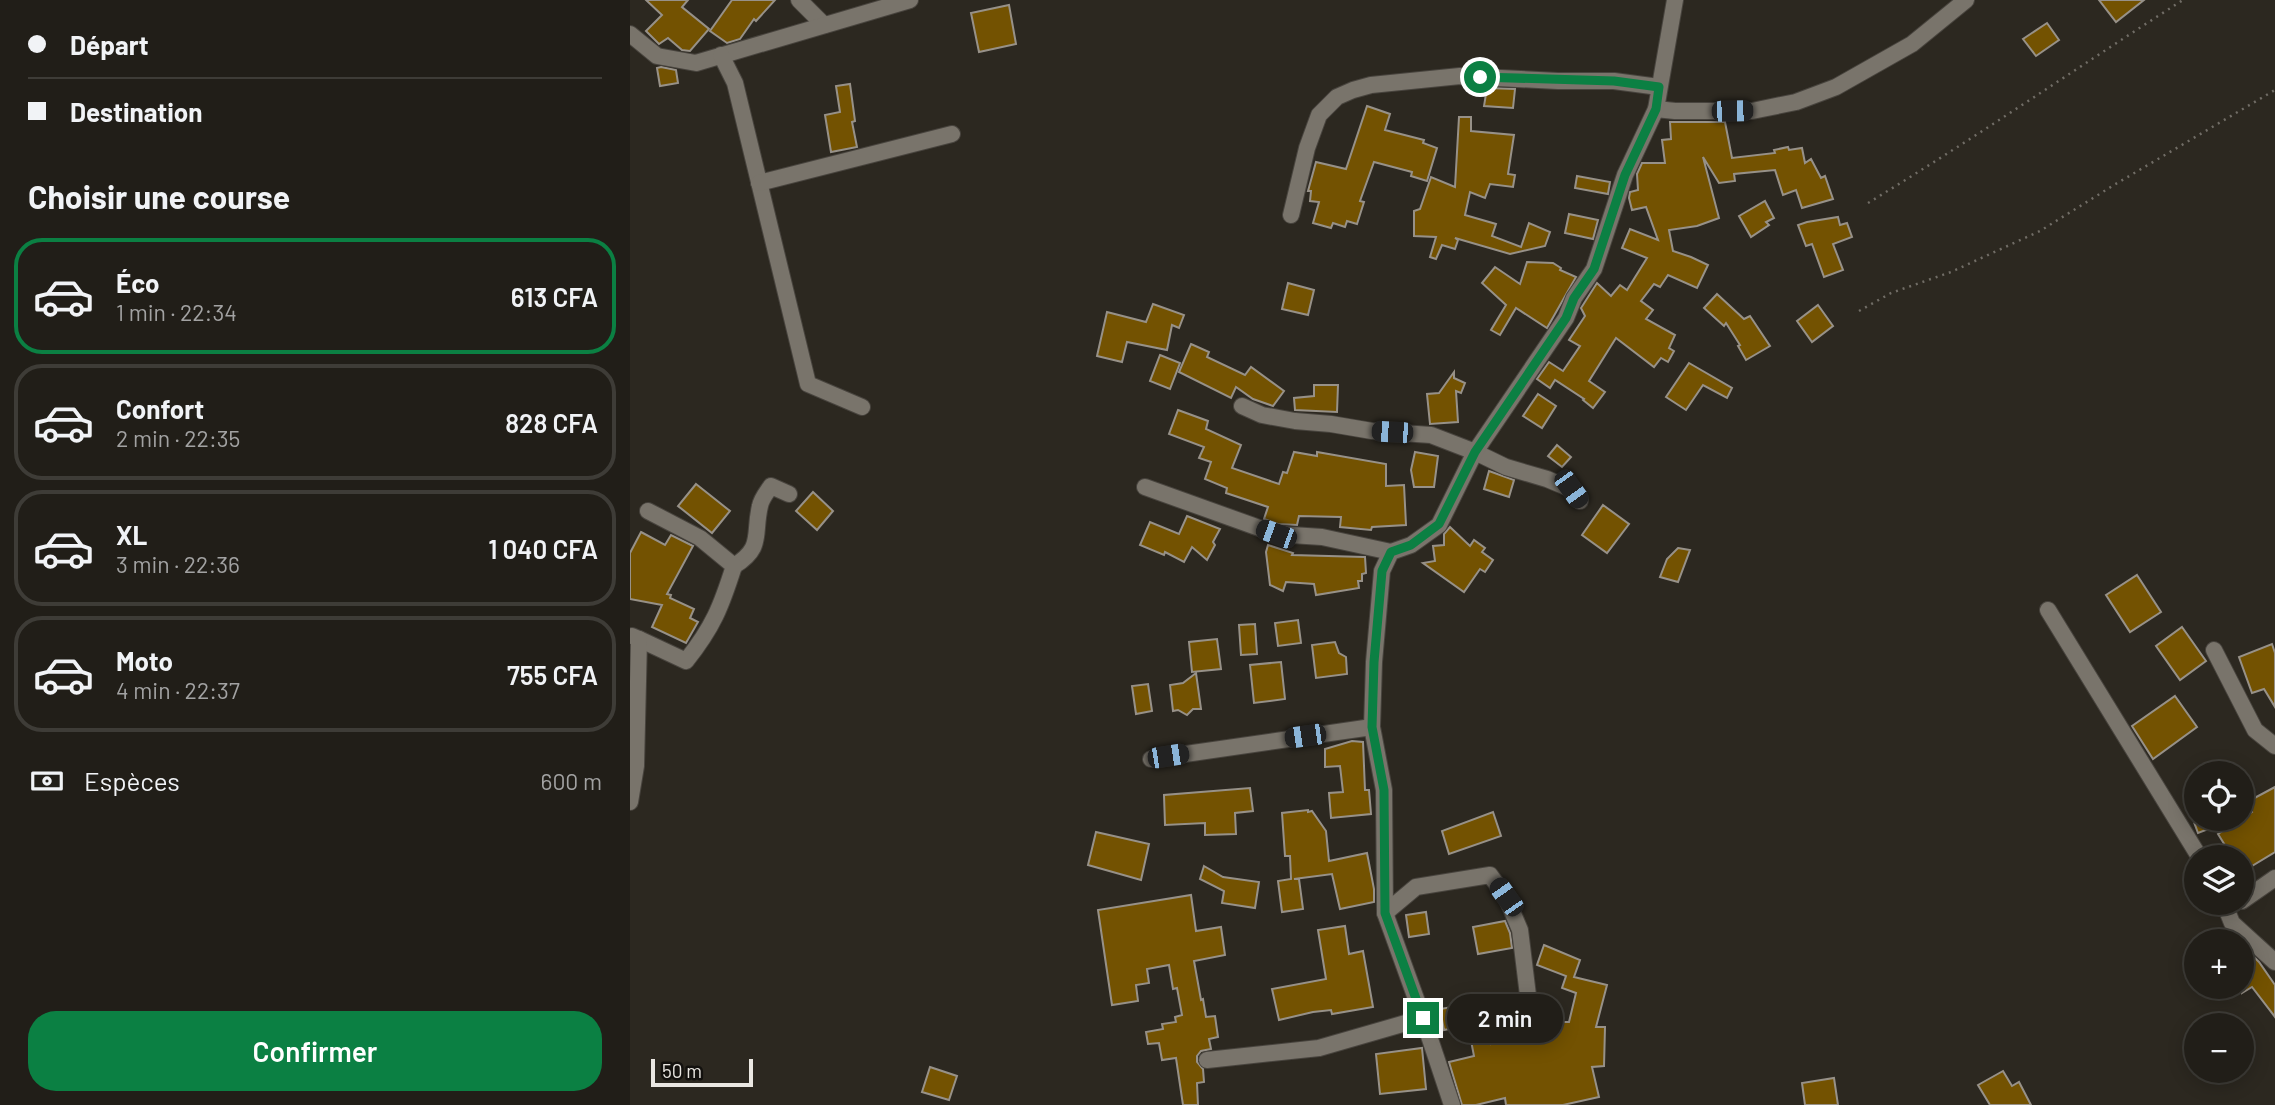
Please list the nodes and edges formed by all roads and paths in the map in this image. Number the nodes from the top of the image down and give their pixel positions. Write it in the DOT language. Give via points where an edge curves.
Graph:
graph roads {
  1 [pos="799,0"];
  2 [pos="910,0"];
  3 [pos="1675,0"];
  4 [pos="1966,0"];
  5 [pos="2183,0"];
  6 [pos="824,25"];
  7 [pos="630,34"];
  8 [pos="722,55"];
  9 [pos="1659,87"];
  10 [pos="2275,90"];
  11 [pos="1656,109"];
  12 [pos="952,134"];
  13 [pos="759,183"];
  14 [pos="1868,203"];
  15 [pos="1291,215"];
  16 [pos="1859,312"];
  17 [pos="1242,406"];
  18 [pos="862,407"];
  19 [pos="1475,452"];
  20 [pos="1145,487"];
  21 [pos="789,494"];
  22 [pos="1580,502"];
  23 [pos="648,511"];
  24 [pos="1391,552"];
  25 [pos="734,566"];
  26 [pos="2048,610"];
  27 [pos="634,637"];
  28 [pos="2214,650"];
  29 [pos="1372,727"];
  30 [pos="2275,746"];
  31 [pos="1151,759"];
  32 [pos="630,802"];
  33 [pos="2192,845"];
  34 [pos="2275,878"];
  35 [pos="2254,891"];
  36 [pos="1385,913"];
  37 [pos="2229,915"];
  38 [pos="2275,962"];
  39 [pos="1423,1018"];
  40 [pos="1531,1020"];
  41 [pos="1207,1060"];
  42 [pos="1452,1105"];
  1 -- 6 [label="street"];
  2 -- 6 [label="street"];
  3 -- 9 [label="street"];
  4 -- 11 [label="street" via="1912,44 1836,87 1796,102 1752,111"];
  5 -- 14 [label="path"];
  6 -- 8 [label="street"];
  7 -- 8 [label="street" via="657,56 696,63"];
  8 -- 13 [label="street" via="735,83"];
  9 -- 11 [label="street"];
  9 -- 15 [label="street" via="1614,81 1460,76 1353,90 1337,97 1319,115"];
  10 -- 16 [label="path" via="2040,231 1951,272 1891,293"];
  11 -- 19 [label="street" via="1625,175 1594,269"];
  12 -- 13 [label="street"];
  13 -- 18 [label="street" via="808,384"];
  17 -- 19 [label="street" via="1295,421 1431,435"];
  19 -- 22 [label="street" via="1571,489"];
  19 -- 24 [label="street" via="1439,524 1411,545"];
  20 -- 24 [label="street" via="1276,534 1322,537"];
  21 -- 25 [label="street" via="771,486 760,503 758,539 746,558"];
  23 -- 25 [label="street" via="700,538"];
  24 -- 29 [label="street" via="1382,571"];
  25 -- 27 [label="street" via="721,608 686,661"];
  26 -- 33 [label="street"];
  27 -- 32 [label="street" via="636,765"];
  28 -- 30 [label="street" via="2255,730"];
  29 -- 31 [label="street"];
  29 -- 36 [label="street" via="1384,790"];
  34 -- 35 [label="street"];
  36 -- 39 [label="street"];
  36 -- 40 [label="street" via="1416,887 1490,875 1506,897 1520,930"];
  37 -- 38 [label="street"];
  39 -- 41 [label="street" via="1319,1048"];
  39 -- 42 [label="street"];
}
